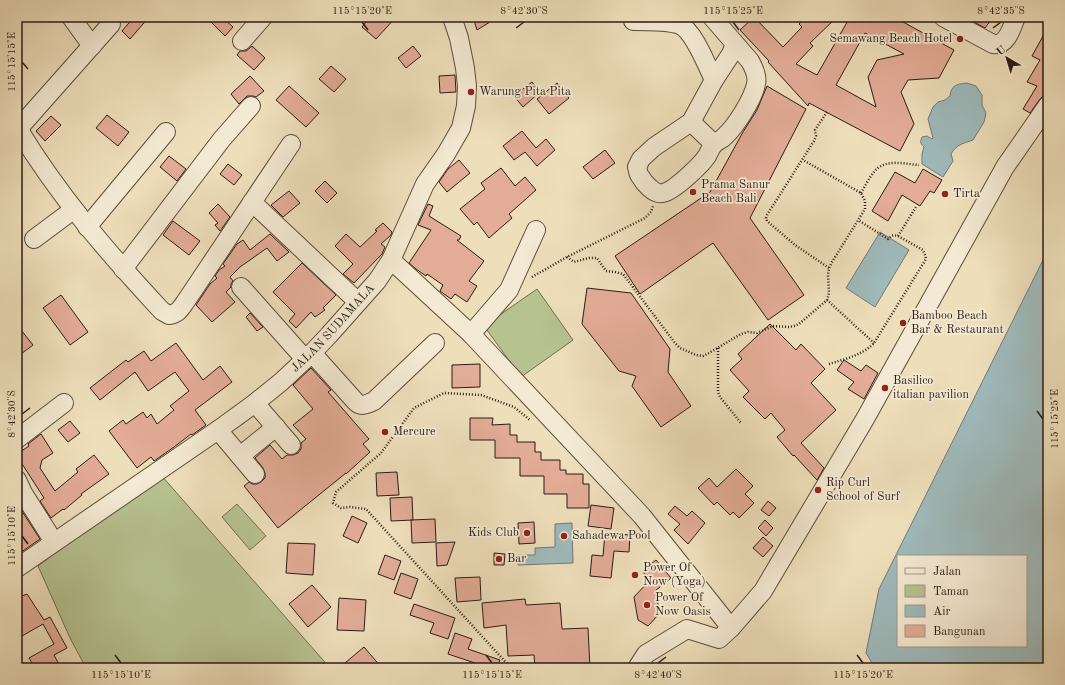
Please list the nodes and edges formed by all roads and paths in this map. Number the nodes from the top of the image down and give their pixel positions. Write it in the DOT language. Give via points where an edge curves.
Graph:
graph roads {
  1 [pos="71,17"];
  2 [pos="263,17"];
  3 [pos="452,17"];
  4 [pos="712,17"];
  5 [pos="943,17"];
  6 [pos="1016,17"];
  7 [pos="633,21"];
  8 [pos="111,24"];
  9 [pos="242,41"];
  10 [pos="735,44"];
  11 [pos="92,46"];
  12 [pos="714,80"];
  13 [pos="1048,105"];
  14 [pos="251,106"];
  15 [pos="827,112"];
  16 [pos="691,122"];
  17 [pos="17,128"];
  18 [pos="166,132"];
  19 [pos="291,144"];
  20 [pos="714,144"];
  21 [pos="803,160"];
  22 [pos="919,165"];
  23 [pos="656,192"];
  24 [pos="860,193"];
  25 [pos="252,202"];
  26 [pos="916,207"];
  27 [pos="73,210"];
  28 [pos="858,220"];
  29 [pos="87,226"];
  30 [pos="536,230"];
  31 [pos="898,236"];
  32 [pos="34,239"];
  33 [pos="567,257"];
  34 [pos="391,260"];
  35 [pos="829,268"];
  36 [pos="123,269"];
  37 [pos="531,278"];
  38 [pos="241,287"];
  39 [pos="827,300"];
  40 [pos="358,302"];
  41 [pos="471,334"];
  42 [pos="435,343"];
  43 [pos="874,343"];
  44 [pos="718,348"];
  45 [pos="308,356"];
  46 [pos="829,364"];
  47 [pos="255,402"];
  48 [pos="64,403"];
  49 [pos="741,423"];
  50 [pos="534,424"];
  51 [pos="276,427"];
  52 [pos="218,430"];
  53 [pos="17,438"];
  54 [pos="291,445"];
  55 [pos="240,456"];
  56 [pos="254,474"];
  57 [pos="17,480"];
  58 [pos="54,542"];
  59 [pos="17,568"];
  60 [pos="731,628"];
  61 [pos="512,668"];
  62 [pos="637,668"];
  1 -- 11 [label="street"];
  2 -- 9 [label="street"];
  3 -- 34 [label="street, JALAN SUDAMALA" via="459,38 467,86 461,128 423,189"];
  4 -- 10 [label="street"];
  5 -- 6 [label="street" via="998,45 1008,36"];
  7 -- 12 [label="street" via="681,26 697,45"];
  8 -- 11 [label="street"];
  10 -- 12 [label="street"];
  10 -- 20 [label="street" via="750,61 756,84 748,105 730,132"];
  11 -- 17 [label="street"];
  12 -- 16 [label="street"];
  13 -- 60 [label="street" via="1005,167 865,419 763,591"];
  14 -- 36 [label="street" via="222,139"];
  15 -- 21 [label="path" via="815,130 814,141"];
  16 -- 20 [label="street"];
  16 -- 23 [label="street" via="654,147 641,159 637,167 639,176"];
  17 -- 27 [label="street"];
  18 -- 29 [label="street"];
  19 -- 25 [label="street"];
  20 -- 23 [label="street" via="699,166 686,178 663,193"];
  21 -- 24 [label="path"];
  21 -- 35 [label="path" via="766,218 795,245"];
  22 -- 24 [label="path" via="891,162 885,164 875,170"];
  23 -- 33 [label="path" via="653,209 645,218"];
  24 -- 28 [label="path" via="865,201 865,209"];
  25 -- 36 [label="street" via="178,312 169,315 162,311"];
  25 -- 40 [label="street"];
  26 -- 31 [label="path"];
  27 -- 29 [label="street"];
  27 -- 32 [label="street"];
  28 -- 31 [label="path" via="888,239 892,235"];
  28 -- 35 [label="path"];
  29 -- 36 [label="street"];
  30 -- 41 [label="street" via="510,290"];
  31 -- 43 [label="path" via="923,250 926,260"];
  33 -- 37 [label="path"];
  33 -- 44 [label="path" via="574,262 597,258 606,271 623,274 680,348 702,356"];
  34 -- 40 [label="street, JALAN SUDAMALA"];
  34 -- 41 [label="street"];
  35 -- 39 [label="path"];
  38 -- 45 [label="street"];
  39 -- 43 [label="path"];
  39 -- 44 [label="path" via="800,324 773,326 757,333 741,334"];
  40 -- 45 [label="street, JALAN SUDAMALA"];
  41 -- 60 [label="street" via="642,516"];
  42 -- 45 [label="street" via="374,401 365,405 358,404"];
  43 -- 46 [label="path" via="859,354"];
  44 -- 49 [label="path" via="718,392"];
  45 -- 47 [label="street, JALAN SUDAMALA"];
  47 -- 51 [label="street"];
  47 -- 52 [label="street, JALAN SUDAMALA"];
  48 -- 53 [label="street"];
  50 -- 61 [label="path" via="514,407 481,394 444,393 414,408 381,453 336,492 333,503 341,508 366,509"];
  51 -- 54 [label="street"];
  51 -- 55 [label="street"];
  52 -- 55 [label="street"];
  52 -- 58 [label="street, JALAN SUDAMALA"];
  55 -- 56 [label="street"];
  57 -- 58 [label="street"];
  58 -- 59 [label="street, JALAN SUDAMALA"];
  60 -- 62 [label="street" via="719,639 687,629 646,654"];
}
